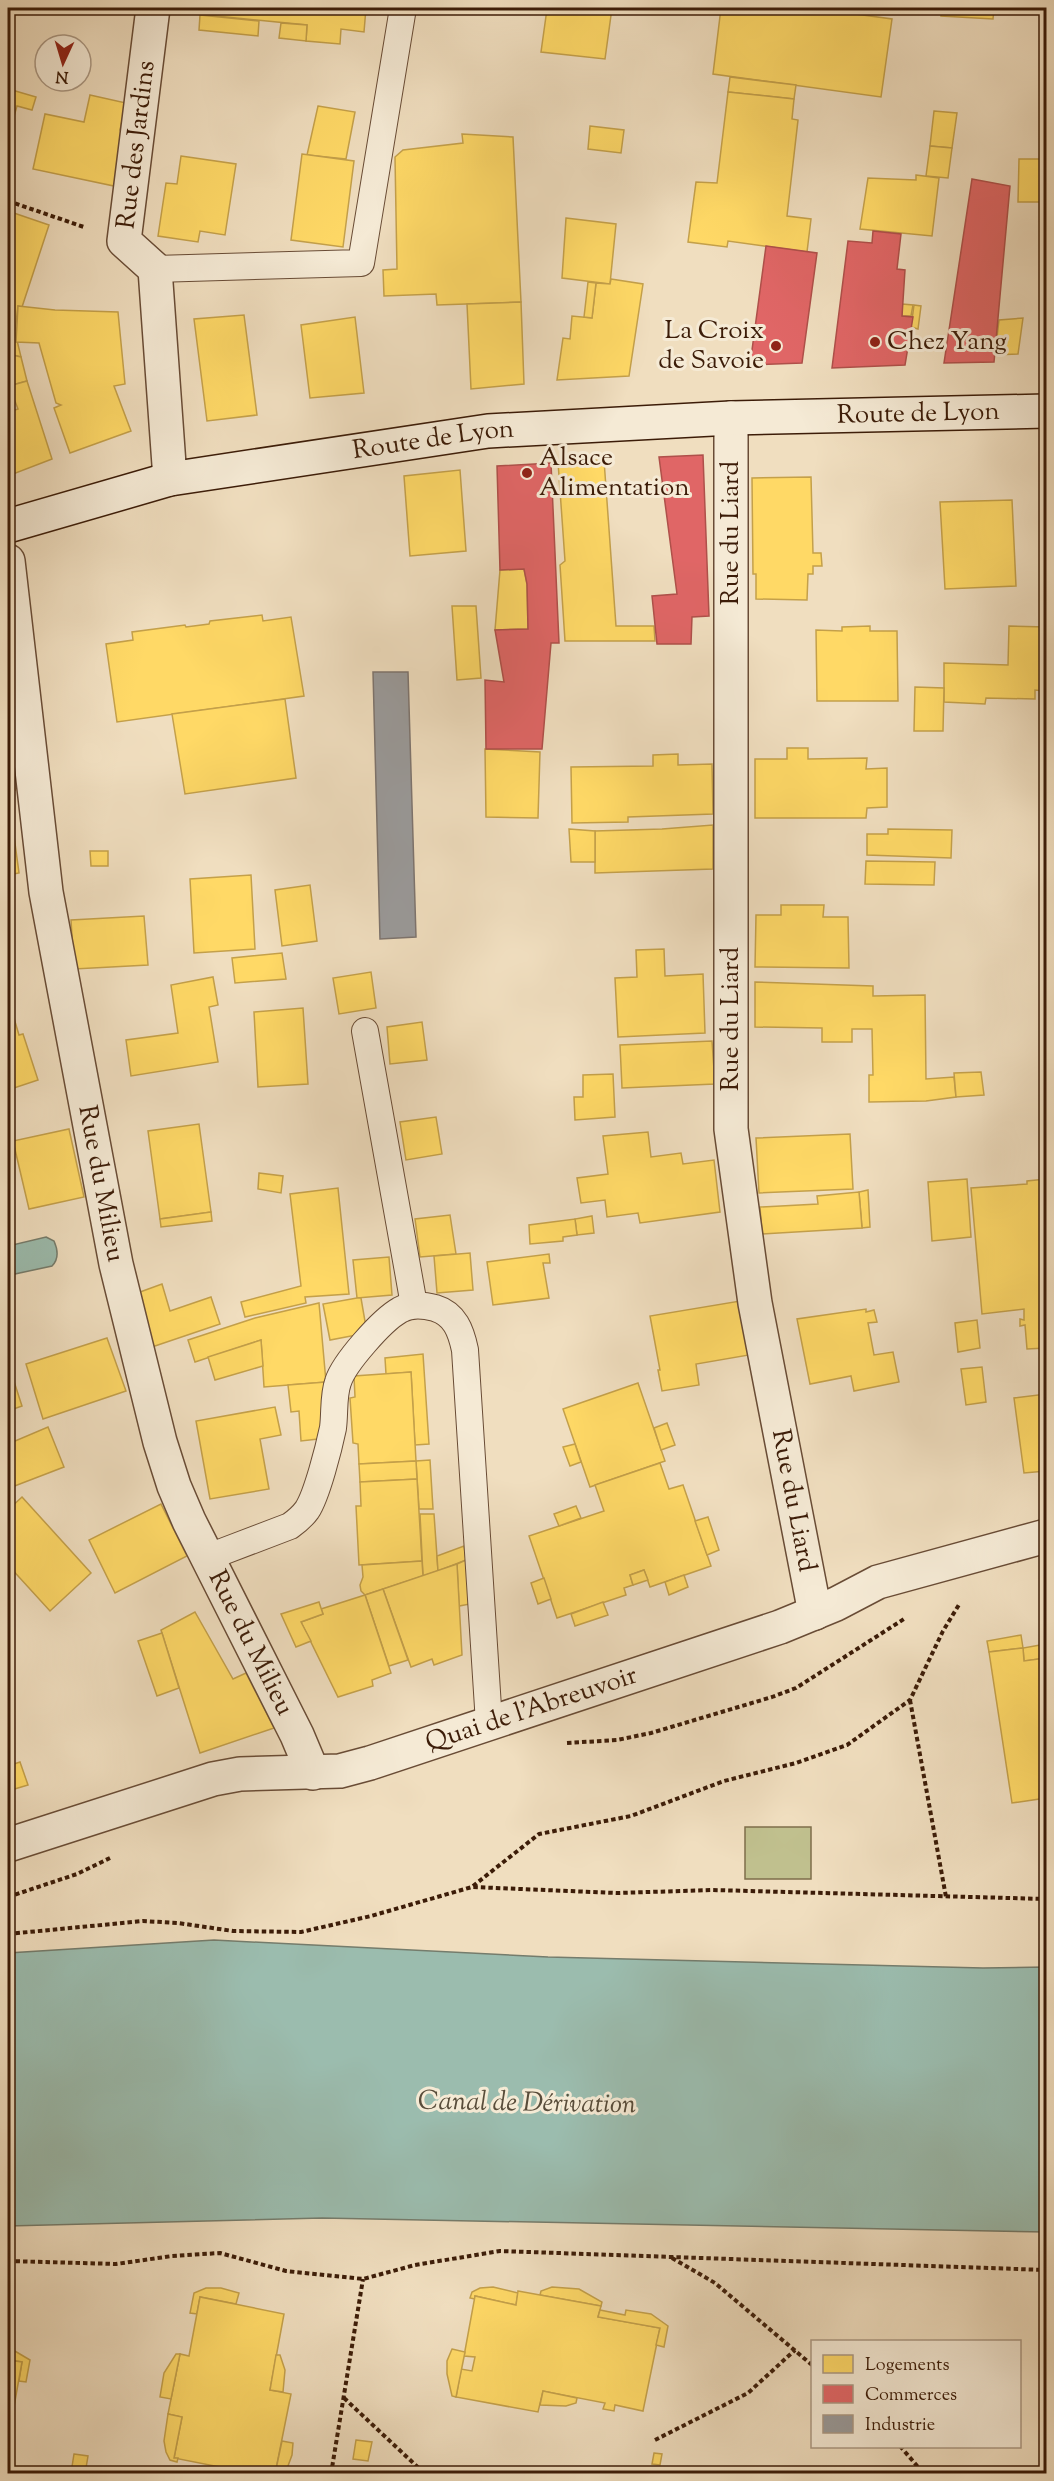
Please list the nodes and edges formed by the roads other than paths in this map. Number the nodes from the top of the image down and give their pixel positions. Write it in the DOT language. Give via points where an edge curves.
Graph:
graph roads {
  1 [pos="153,8"];
  2 [pos="403,8"];
  3 [pos="154,269"];
  4 [pos="1047,411"];
  5 [pos="731,418"];
  6 [pos="170,479"];
  7 [pos="8,526"];
  8 [pos="8,561"];
  9 [pos="365,1031"];
  10 [pos="414,1305"];
  11 [pos="1047,1536"];
  12 [pos="206,1558"];
  13 [pos="815,1613"];
  14 [pos="489,1723"];
  15 [pos="313,1773"];
  16 [pos="8,1845"];
  1 -- 3 [label="street, Rue des Jardins" via="124,241"];
  2 -- 3 [label="lane" via="361,263"];
  3 -- 6 [label="street"];
  4 -- 5 [label="street, Route de Lyon"];
  5 -- 6 [label="street, Route de Lyon" via="488,431"];
  5 -- 13 [label="street, Rue du Liard" via="731,1129 755,1303"];
  6 -- 7 [label="street, Route de Lyon"];
  8 -- 12 [label="street, Rue du Milieu" via="46,892 116,1264 167,1464"];
  9 -- 10 [label="lane"];
  10 -- 12 [label="lane" via="388,1319 342,1373 330,1439 315,1490 300,1518 290,1526"];
  10 -- 14 [label="lane" via="444,1311 454,1320 465,1350"];
  11 -- 13 [label="street, Quai de l'Abreuvoir" via="878,1582"];
  12 -- 15 [label="street, Rue du Milieu" via="297,1734"];
  13 -- 14 [label="street, Quai de l'Abreuvoir"];
  14 -- 15 [label="street, Quai de l'Abreuvoir" via="370,1763"];
  15 -- 16 [label="street, Quai de l'Abreuvoir" via="240,1774 213,1779"];
}
